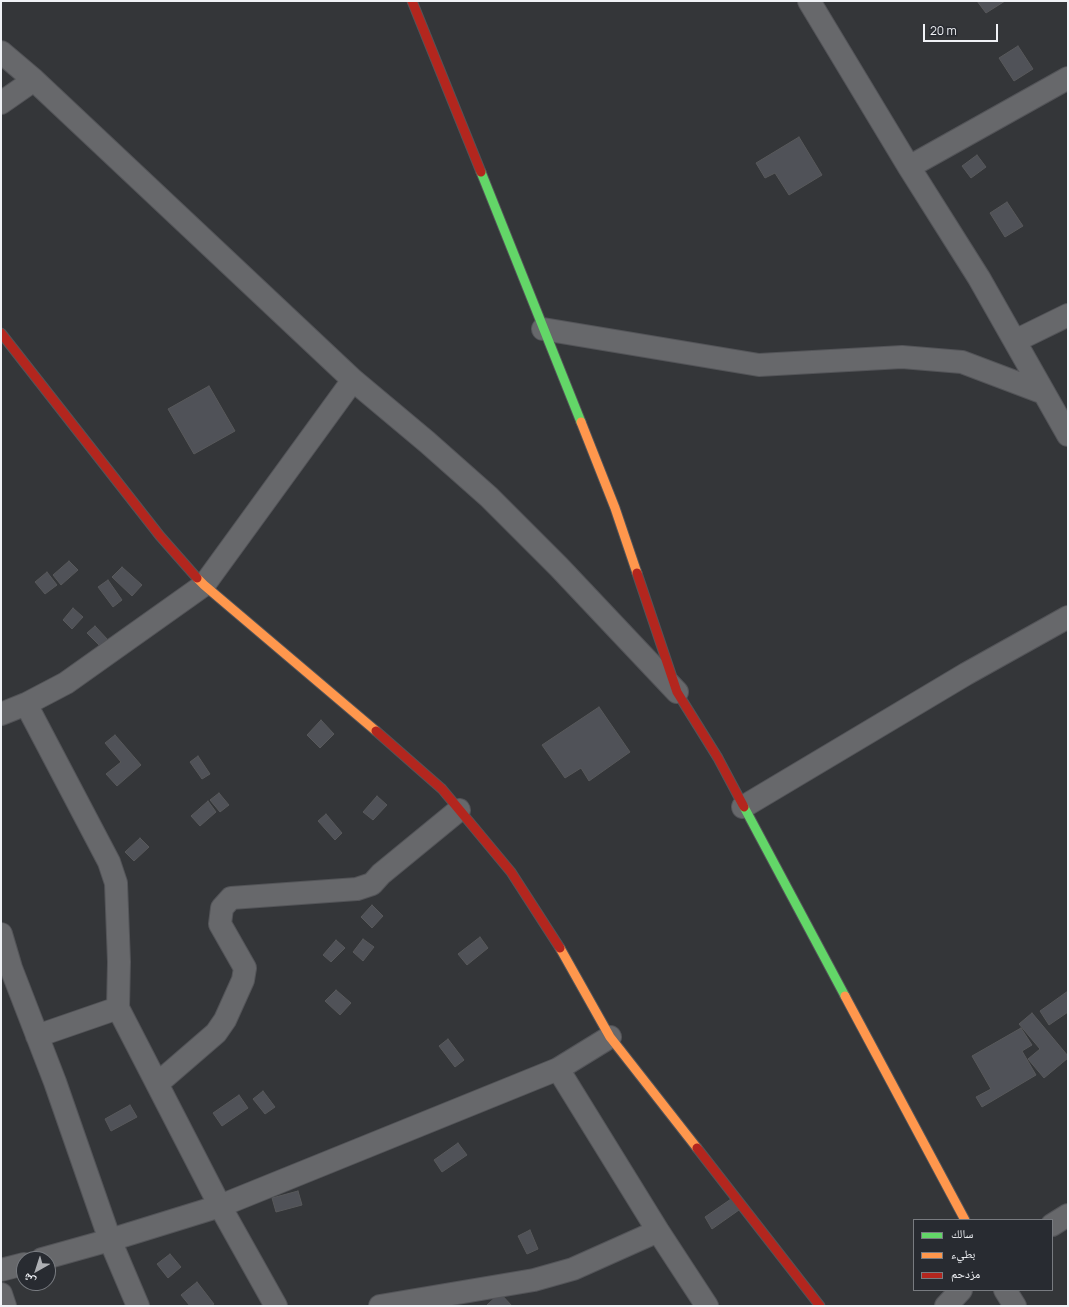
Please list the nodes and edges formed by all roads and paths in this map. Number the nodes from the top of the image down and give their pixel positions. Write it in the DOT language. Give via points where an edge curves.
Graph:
graph roads {
  1 [pos="412,1"];
  2 [pos="809,1"];
  3 [pos="1,52"];
  4 [pos="1068,78"];
  5 [pos="34,80"];
  6 [pos="1,103"];
  7 [pos="909,167"];
  8 [pos="1068,315"];
  9 [pos="543,329"];
  10 [pos="1,333"];
  11 [pos="1015,341"];
  12 [pos="353,380"];
  13 [pos="1044,393"];
  14 [pos="1068,435"];
  15 [pos="204,585"];
  16 [pos="1068,617"];
  17 [pos="677,692"];
  18 [pos="26,704"];
  19 [pos="1,714"];
  20 [pos="743,807"];
  21 [pos="459,810"];
  22 [pos="1,934"];
  23 [pos="6,970"];
  24 [pos="118,1008"];
  25 [pos="37,1036"];
  26 [pos="610,1037"];
  27 [pos="558,1069"];
  28 [pos="157,1084"];
  29 [pos="220,1206"];
  30 [pos="1068,1215"];
  31 [pos="964,1219"];
  32 [pos="1053,1224"];
  33 [pos="658,1231"];
  34 [pos="110,1240"];
  35 [pos="56,1255"];
  36 [pos="16,1266"];
  37 [pos="1,1270"];
  38 [pos="960,1291"];
  39 [pos="1006,1291"];
  40 [pos="1,1294"];
  41 [pos="5,1306"];
  42 [pos="138,1306"];
  43 [pos="276,1306"];
  44 [pos="380,1306"];
  45 [pos="706,1306"];
  46 [pos="820,1306"];
  47 [pos="946,1306"];
  48 [pos="1015,1306"];
  1 -- 9 [label="street"];
  2 -- 7 [label="street"];
  3 -- 5 [label="street"];
  4 -- 7 [label="street"];
  5 -- 6 [label="street"];
  5 -- 12 [label="street"];
  7 -- 11 [label="street" via="979,278"];
  8 -- 11 [label="street"];
  9 -- 13 [label="street" via="759,365 902,357 962,362"];
  9 -- 17 [label="street" via="614,508"];
  10 -- 15 [label="street" via="160,536"];
  11 -- 13 [label="street"];
  12 -- 15 [label="street"];
  12 -- 17 [label="street" via="489,497"];
  13 -- 14 [label="street"];
  15 -- 18 [label="street" via="66,683"];
  15 -- 21 [label="street" via="436,783"];
  16 -- 20 [label="street" via="966,674"];
  17 -- 20 [label="street" via="718,758"];
  18 -- 19 [label="street"];
  18 -- 24 [label="street" via="109,862 116,883"];
  20 -- 31 [label="street"];
  21 -- 26 [label="street" via="511,872 565,956"];
  21 -- 28 [label="street" via="372,884 357,888 231,898 222,908 220,924 245,968 243,980 225,1020 216,1033"];
  22 -- 23 [label="street"];
  23 -- 25 [label="street"];
  24 -- 25 [label="street"];
  24 -- 28 [label="street"];
  25 -- 34 [label="street"];
  26 -- 27 [label="street"];
  26 -- 46 [label="street"];
  27 -- 29 [label="street"];
  27 -- 33 [label="street"];
  28 -- 29 [label="street"];
  29 -- 34 [label="street"];
  29 -- 43 [label="street"];
  30 -- 32 [label="street"];
  33 -- 44 [label="street" via="573,1269 534,1280"];
  33 -- 45 [label="street"];
  34 -- 35 [label="street"];
  34 -- 42 [label="street"];
  36 -- 37 [label="street"];
  38 -- 47 [label="street"];
  39 -- 48 [label="street"];
  40 -- 41 [label="street"];
}
